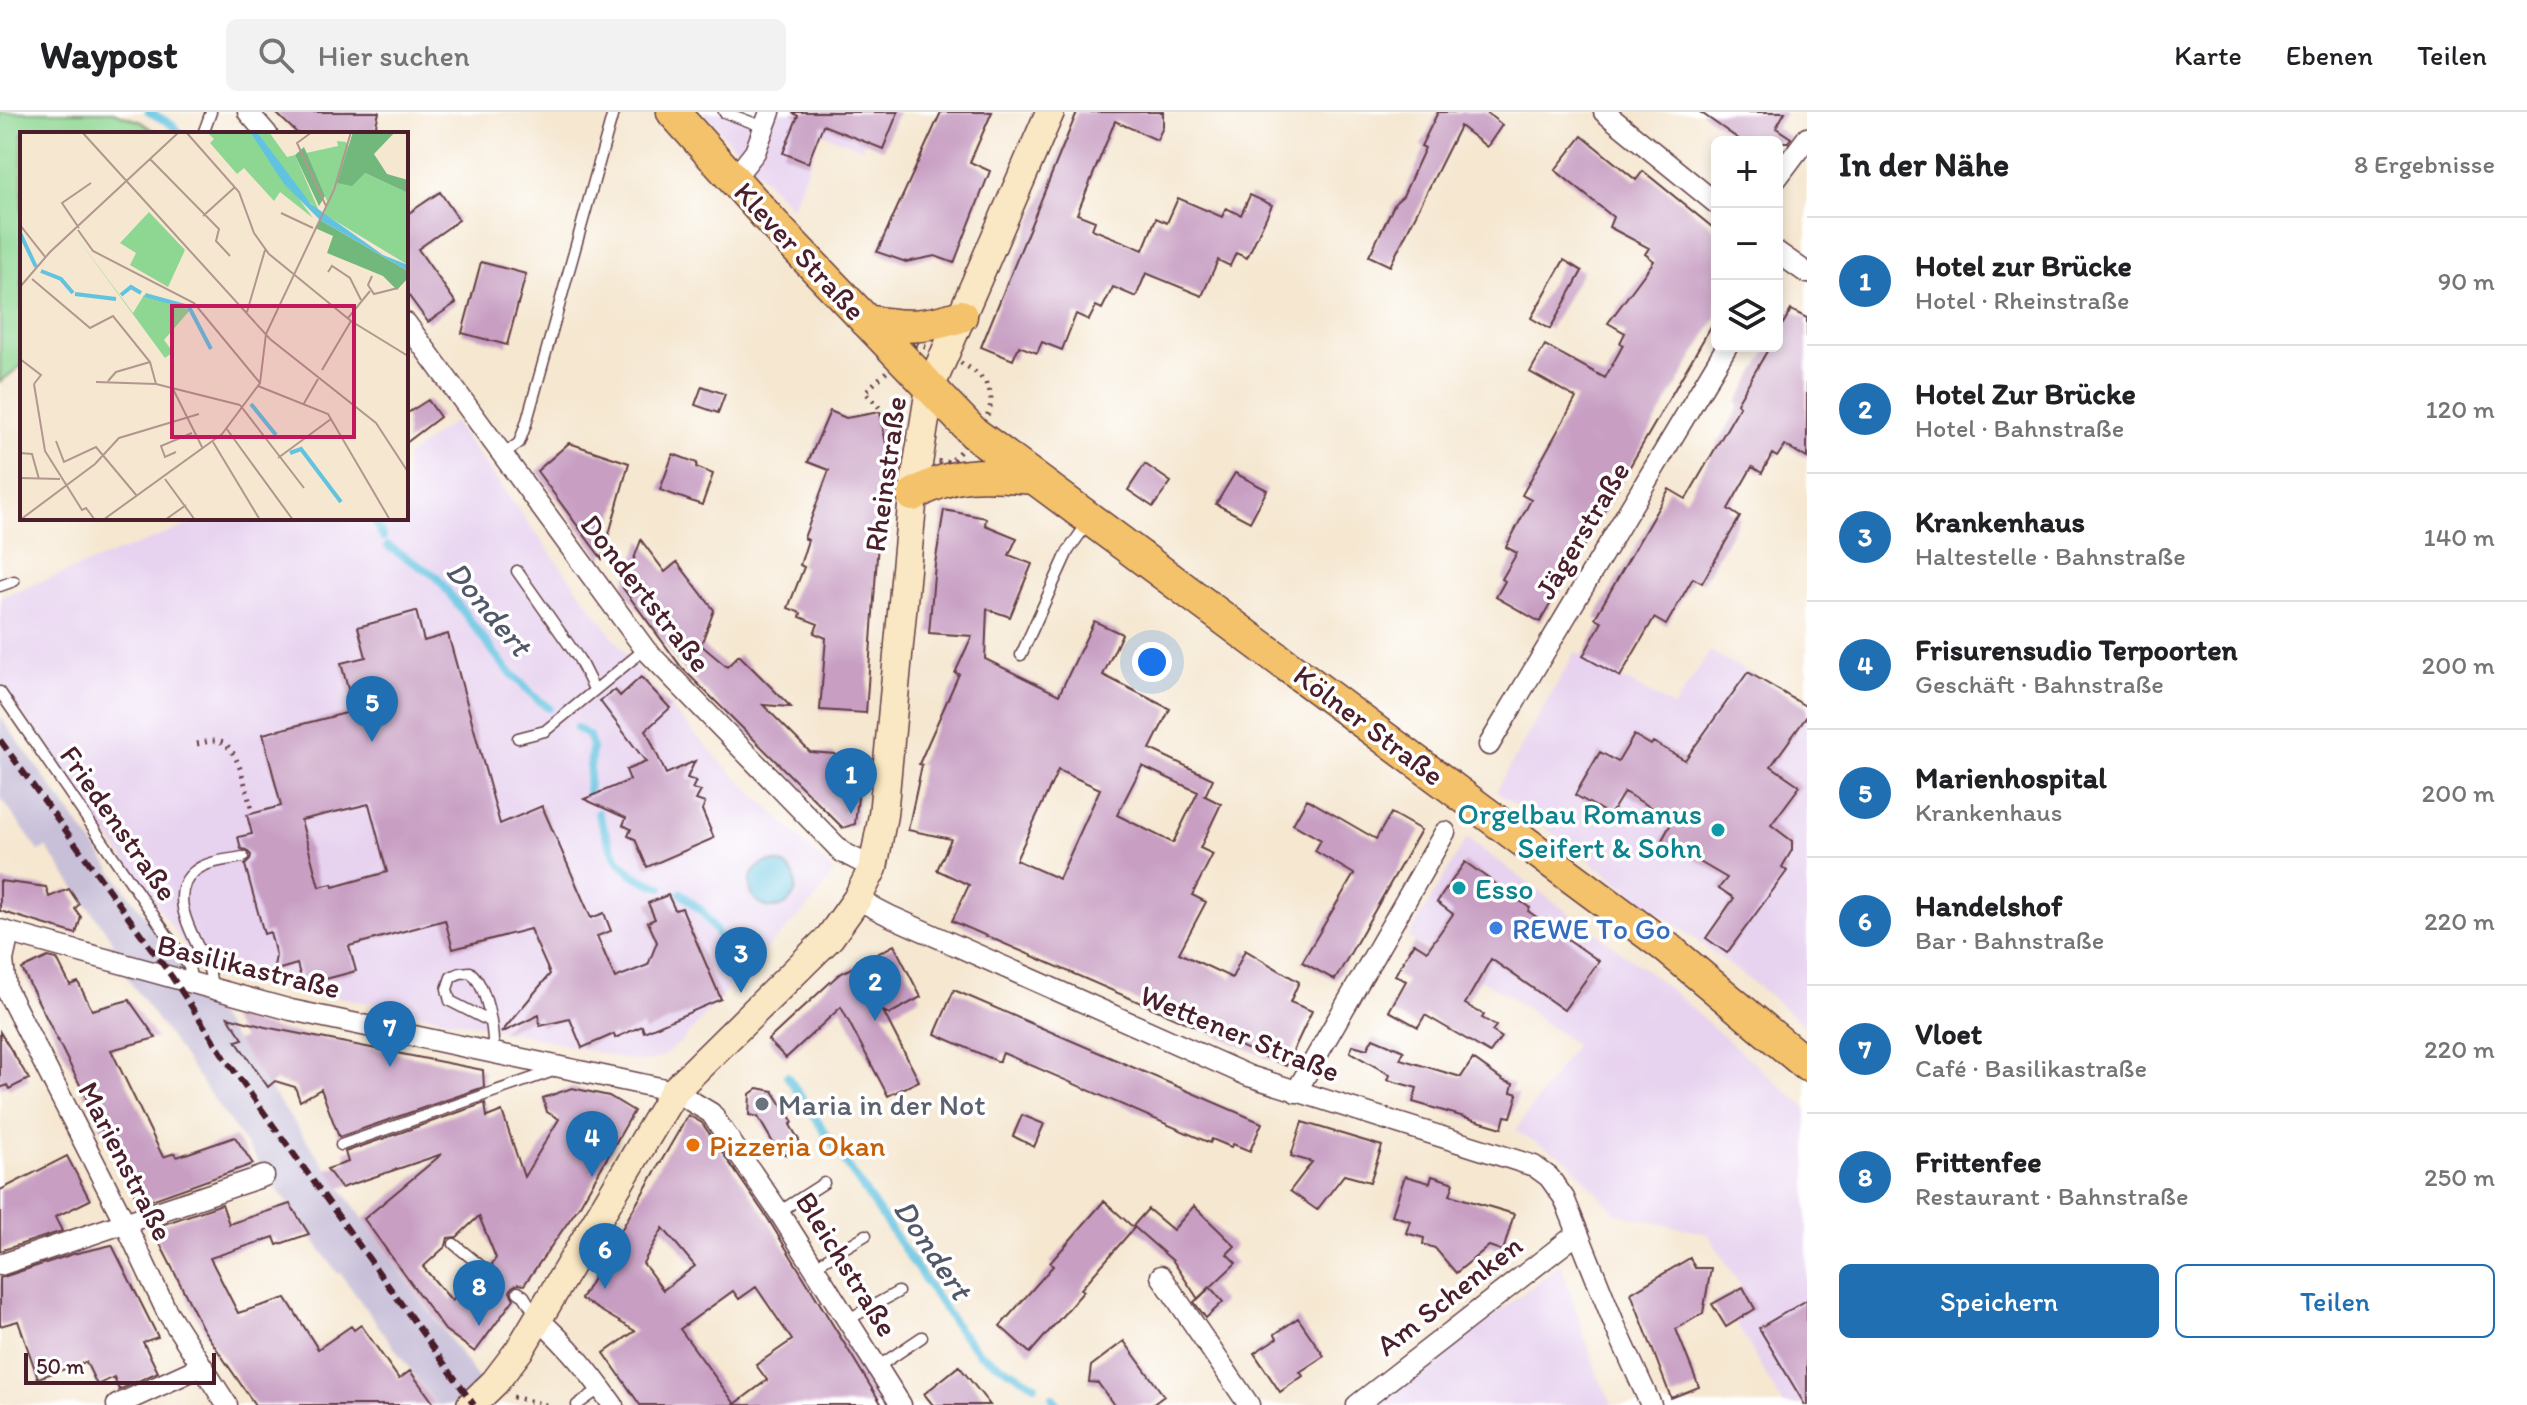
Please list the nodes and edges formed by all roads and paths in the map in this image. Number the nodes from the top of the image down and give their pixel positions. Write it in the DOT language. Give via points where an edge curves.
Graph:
graph roads {
  1 [pos="211,112"];
  2 [pos="248,112"];
  3 [pos="724,112"];
  4 [pos="1050,112"];
  5 [pos="1604,112"];
  6 [pos="613,113"];
  7 [pos="680,114"];
  8 [pos="767,119"];
  9 [pos="204,132"];
  10 [pos="265,132"];
  11 [pos="1807,138"];
  12 [pos="1783,170"];
  13 [pos="733,180"];
  14 [pos="1711,199"];
  15 [pos="1783,260"];
  16 [pos="1807,273"];
  17 [pos="961,316"];
  18 [pos="866,321"];
  19 [pos="408,326"];
  20 [pos="909,351"];
  21 [pos="1723,352"];
  22 [pos="963,364"];
  23 [pos="930,388"];
  24 [pos="986,419"];
  25 [pos="502,455"];
  26 [pos="892,460"];
  27 [pos="1035,478"];
  28 [pos="913,495"];
  29 [pos="1090,519"];
  30 [pos="517,571"];
  31 [pos="14,581"];
  32 [pos="0,586"];
  33 [pos="645,649"];
  34 [pos="1021,655"];
  35 [pos="594,689"];
  36 [pos="0,692"];
  37 [pos="518,738"];
  38 [pos="197,744"];
  39 [pos="1489,745"];
  40 [pos="253,814"];
  41 [pos="1445,832"];
  42 [pos="243,857"];
  43 [pos="873,868"];
  44 [pos="857,899"];
  45 [pos="4,932"];
  46 [pos="202,986"];
  47 [pos="491,1022"];
  48 [pos="493,1052"];
  49 [pos="1807,1065"];
  50 [pos="565,1067"];
  51 [pos="674,1091"];
  52 [pos="1296,1092"];
  53 [pos="341,1145"];
  54 [pos="264,1176"];
  55 [pos="824,1183"];
  56 [pos="779,1212"];
  57 [pos="125,1223"];
  58 [pos="1578,1233"];
  59 [pos="866,1235"];
  60 [pos="454,1244"];
  61 [pos="0,1265"];
  62 [pos="813,1268"];
  63 [pos="487,1271"];
  64 [pos="1161,1276"];
  65 [pos="518,1292"];
  66 [pos="898,1292"];
  67 [pos="538,1319"];
  68 [pos="847,1320"];
  69 [pos="922,1337"];
  70 [pos="200,1367"];
  71 [pos="876,1368"];
  72 [pos="601,1388"];
  73 [pos="512,1397"];
  74 [pos="117,1405"];
  75 [pos="227,1405"];
  76 [pos="471,1405"];
  77 [pos="546,1405"];
  78 [pos="577,1405"];
  79 [pos="613,1405"];
  80 [pos="901,1405"];
  81 [pos="1249,1405"];
  82 [pos="1357,1405"];
  83 [pos="1651,1405"];
  1 -- 9 [label="lane"];
  2 -- 10 [label="street"];
  3 -- 8 [label="lane"];
  4 -- 17 [label="street, Rheinstraße"];
  5 -- 14 [label="street"];
  6 -- 25 [label="lane" via="526,424 519,443"];
  7 -- 13 [label="main road, Klever Straße"];
  8 -- 13 [label="street" via="755,152"];
  11 -- 12 [label="street"];
  13 -- 18 [label="main road, Klever Straße"];
  15 -- 16 [label="street"];
  17 -- 18 [label="main road" via="916,327"];
  17 -- 23 [label="street, Rheinstraße"];
  18 -- 20 [label="main road, Klever Straße"];
  19 -- 25 [label="street, Dondertstraße"];
  20 -- 23 [label="main road, Klever Straße"];
  20 -- 26 [label="path" via="865,392 889,424"];
  21 -- 39 [label="street, Jägerstraße"];
  22 -- 24 [label="path" via="983,377 989,391"];
  23 -- 27 [label="main road, Kölner Straße" via="974,433"];
  23 -- 28 [label="street, Rheinstraße"];
  25 -- 33 [label="street, Dondertstraße"];
  27 -- 28 [label="main road" via="957,476"];
  27 -- 29 [label="main road, Kölner Straße"];
  28 -- 43 [label="street, Rheinstraße" via="883,815"];
  29 -- 34 [label="lane" via="1068,551"];
  29 -- 49 [label="main road, Kölner Straße" via="1666,947"];
  30 -- 35 [label="lane"];
  31 -- 32 [label="lane"];
  33 -- 35 [label="lane"];
  33 -- 43 [label="street, Dondertstraße" via="842,852"];
  35 -- 37 [label="lane" via="545,731"];
  36 -- 46 [label="lane, Friedenstraße"];
  38 -- 40 [label="path" via="217,741 229,747"];
  41 -- 52 [label="street"];
  42 -- 46 [label="lane" via="193,872 182,894 189,930 210,973"];
  43 -- 44 [label="street, Rheinstraße"];
  44 -- 51 [label="street, Rheinstraße" via="830,937"];
  44 -- 52 [label="street, Wettener Straße" via="1249,1076"];
  45 -- 46 [label="street, Basilikastraße"];
  45 -- 57 [label="street, Marienstraße" via="6,989"];
  46 -- 48 [label="street, Basilikastraße"];
  47 -- 47 [label="lane" via="478,979 470,972 451,977 450,1001"];
  47 -- 48 [label="lane"];
  48 -- 50 [label="street, Basilikastraße"];
  50 -- 51 [label="street, Basilikastraße"];
  50 -- 53 [label="lane"];
  51 -- 56 [label="street, Bleichstraße" via="711,1113"];
  51 -- 67 [label="street, Rheinstraße"];
  52 -- 58 [label="street, Wettener Straße" via="1534,1166 1564,1198"];
  54 -- 57 [label="street"];
  55 -- 56 [label="lane"];
  56 -- 62 [label="street, Bleichstraße"];
  57 -- 61 [label="street"];
  57 -- 70 [label="street, Marienstraße"];
  58 -- 82 [label="street, Am Schenken"];
  58 -- 83 [label="street, Wettener Straße"];
  59 -- 62 [label="lane"];
  60 -- 63 [label="lane"];
  62 -- 68 [label="street, Bleichstraße"];
  64 -- 81 [label="street"];
  65 -- 67 [label="lane"];
  66 -- 68 [label="lane"];
  67 -- 72 [label="street"];
  67 -- 76 [label="street, Rheinstraße" via="495,1382"];
  68 -- 71 [label="street, Bleichstraße"];
  69 -- 71 [label="lane"];
  70 -- 74 [label="street"];
  70 -- 75 [label="street, Marienstraße"];
  71 -- 80 [label="street, Bleichstraße"];
  72 -- 78 [label="lane"];
  72 -- 79 [label="street"];
  73 -- 77 [label="path"];
}
